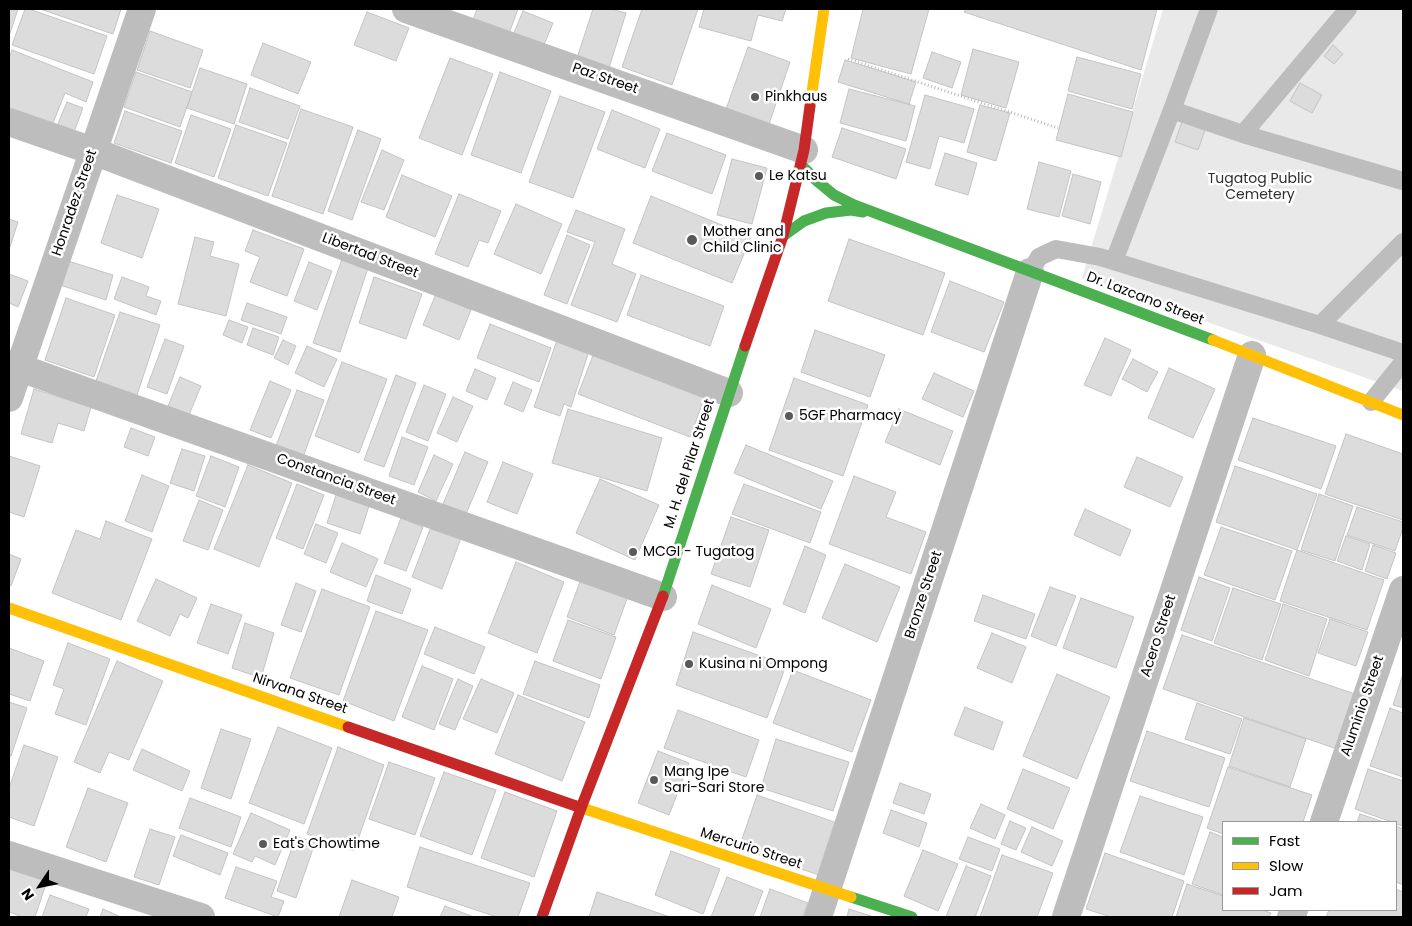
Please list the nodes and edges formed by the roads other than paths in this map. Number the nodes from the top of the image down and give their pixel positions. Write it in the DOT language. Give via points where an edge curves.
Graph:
graph roads {
  1 [pos="142,9"];
  2 [pos="406,9"];
  3 [pos="824,9"];
  4 [pos="1210,9"];
  5 [pos="1348,9"];
  6 [pos="1172,110"];
  7 [pos="9,122"];
  8 [pos="1244,134"];
  9 [pos="93,151"];
  10 [pos="803,157"];
  11 [pos="1403,181"];
  12 [pos="876,213"];
  13 [pos="783,236"];
  14 [pos="1403,242"];
  15 [pos="1114,261"];
  16 [pos="1030,272"];
  17 [pos="1320,325"];
  18 [pos="1403,353"];
  19 [pos="1252,355"];
  20 [pos="1403,362"];
  21 [pos="14,366"];
  22 [pos="729,393"];
  23 [pos="9,398"];
  24 [pos="1371,402"];
  25 [pos="1403,415"];
  26 [pos="1403,590"];
  27 [pos="663,597"];
  28 [pos="9,608"];
  29 [pos="581,808"];
  30 [pos="1324,821"];
  31 [pos="9,855"];
  32 [pos="827,890"];
  33 [pos="201,917"];
  34 [pos="542,917"];
  35 [pos="818,917"];
  36 [pos="912,917"];
  37 [pos="1066,917"];
  1 -- 9 [label="street, Honradez Street"];
  2 -- 10 [label="street, Paz Street"];
  3 -- 10 [label="street, M. H. del Pilar Street"];
  4 -- 6 [label="lane"];
  5 -- 8 [label="lane"];
  6 -- 8 [label="lane"];
  6 -- 15 [label="lane"];
  7 -- 9 [label="street, Libertad Street"];
  8 -- 11 [label="lane"];
  9 -- 21 [label="street, Honradez Street"];
  9 -- 22 [label="street, Libertad Street"];
  10 -- 12 [label="street, Dr. Lazcano Street" via="817,181 834,195"];
  10 -- 13 [label="street, M. H. del Pilar Street"];
  12 -- 13 [label="street, Dr. Lazcano Street" via="851,210 826,213 804,221"];
  12 -- 16 [label="street, Dr. Lazcano Street"];
  13 -- 22 [label="street, M. H. del Pilar Street"];
  14 -- 17 [label="lane"];
  15 -- 16 [label="lane" via="1056,249 1038,257"];
  15 -- 17 [label="lane"];
  16 -- 19 [label="street, Dr. Lazcano Street"];
  16 -- 32 [label="street, Bronze Street"];
  17 -- 18 [label="lane"];
  19 -- 24 [label="street, Dr. Lazcano Street"];
  19 -- 37 [label="street, Acero Street"];
  20 -- 24 [label="lane"];
  21 -- 23 [label="street, Honradez Street"];
  21 -- 27 [label="street, Constancia Street"];
  22 -- 27 [label="street, M. H. del Pilar Street"];
  24 -- 25 [label="street, Dr. Lazcano Street"];
  26 -- 30 [label="street, Aluminio Street"];
  27 -- 29 [label="street, M. H. del Pilar Street"];
  28 -- 29 [label="street, Nirvana Street"];
  29 -- 32 [label="street, Mercurio Street"];
  29 -- 34 [label="street, M. H. del Pilar Street"];
  31 -- 33 [label="street"];
  32 -- 35 [label="street, Bronze Street"];
  32 -- 36 [label="street, Mercurio Street"];
}
